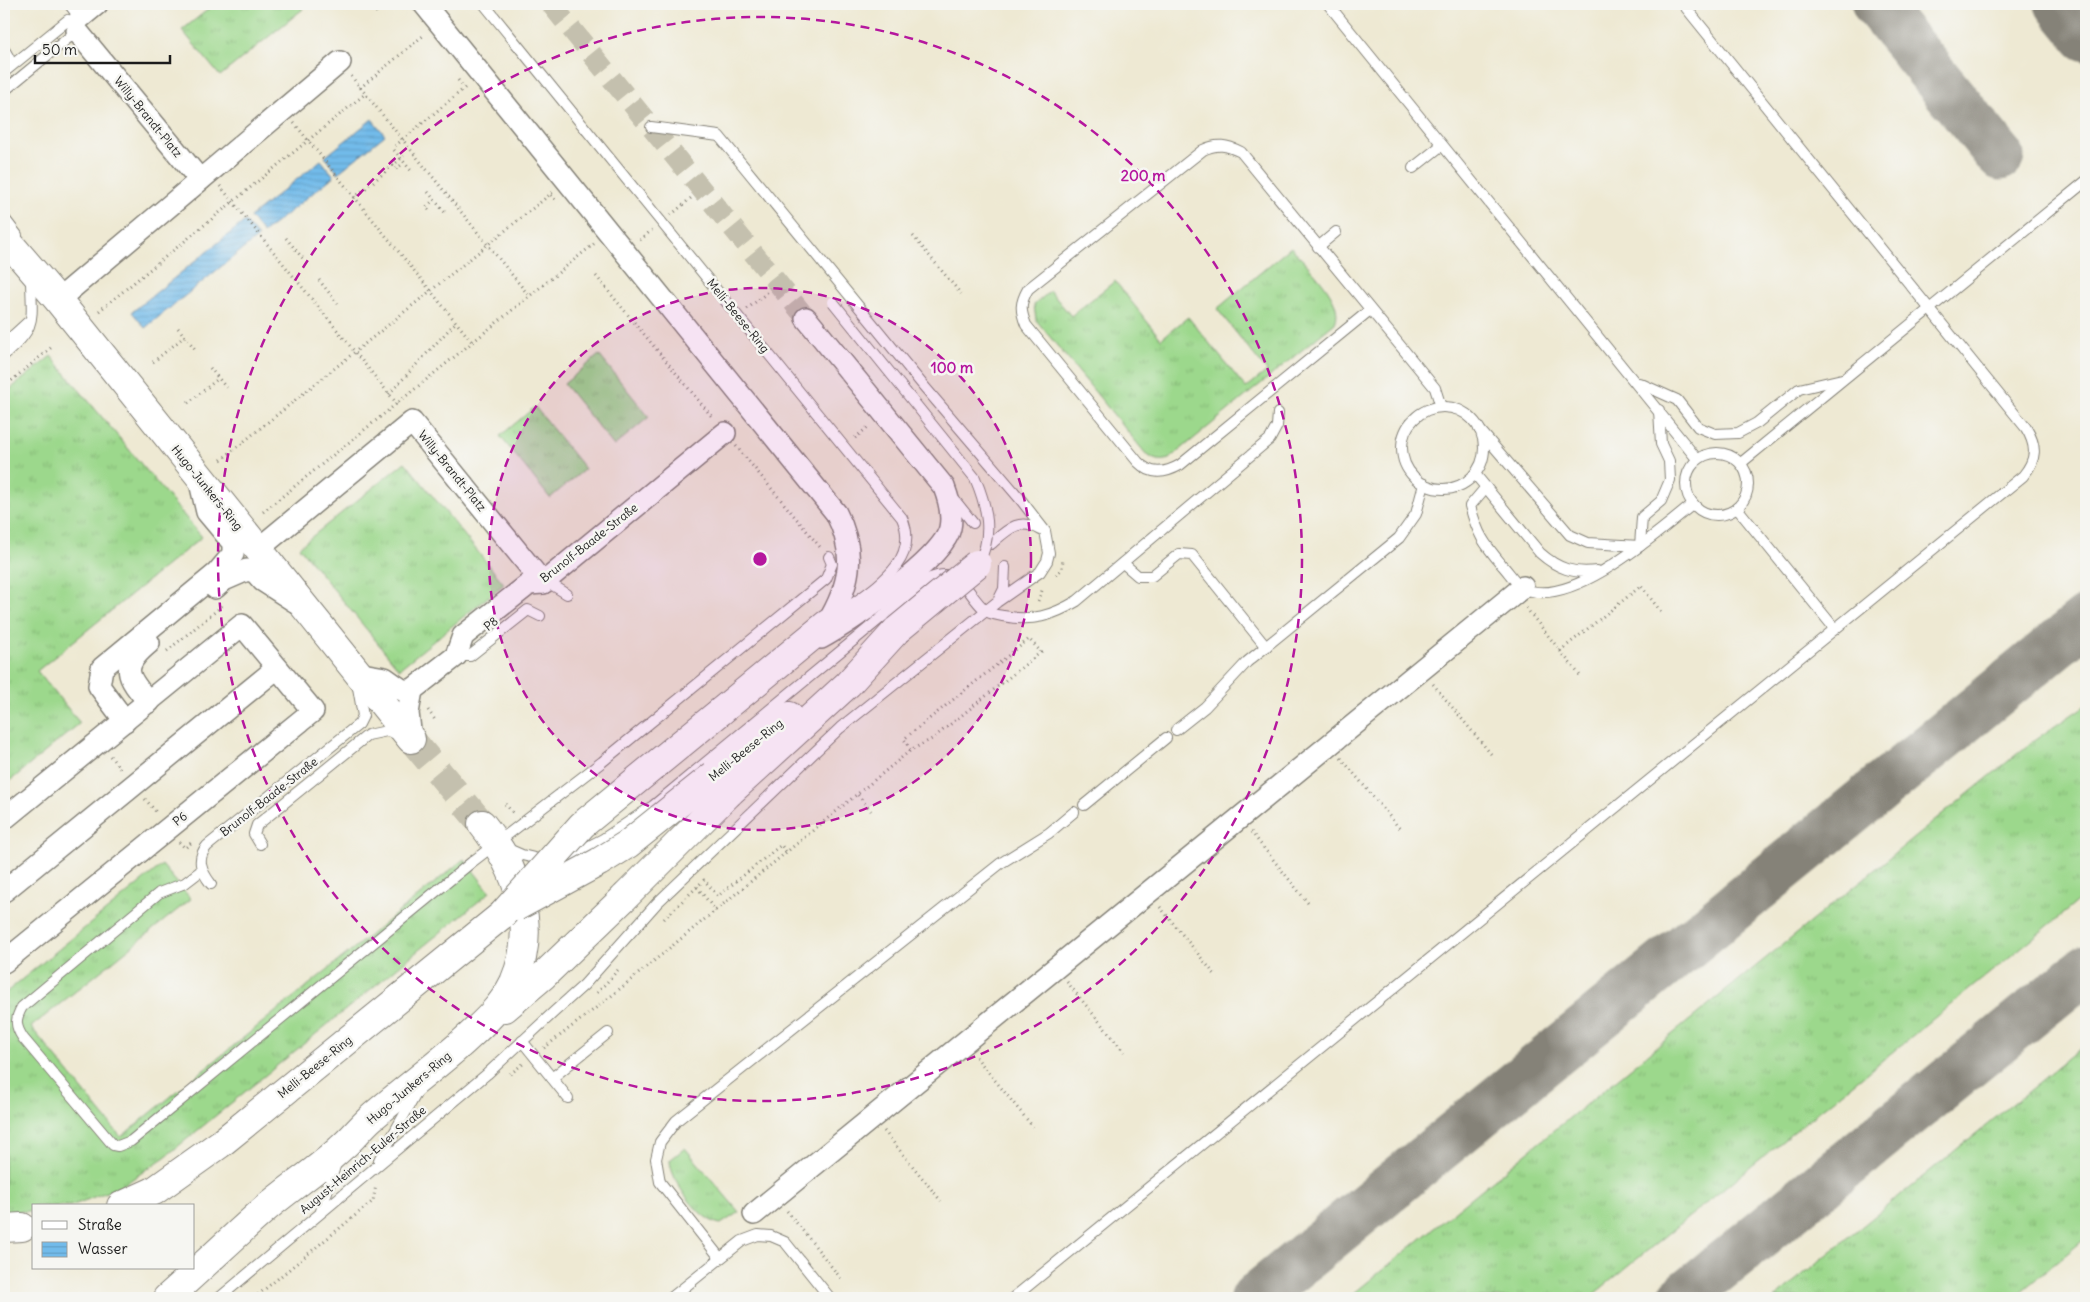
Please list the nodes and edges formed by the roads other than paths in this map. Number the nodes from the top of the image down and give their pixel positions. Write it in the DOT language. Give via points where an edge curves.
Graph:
graph roads {
  1 [pos="97,4"];
  2 [pos="424,4"];
  3 [pos="484,4"];
  4 [pos="1328,4"];
  5 [pos="1683,4"];
  6 [pos="74,19"];
  7 [pos="5,51"];
  8 [pos="340,62"];
  9 [pos="7,70"];
  10 [pos="4,91"];
  11 [pos="652,127"];
  12 [pos="1442,145"];
  13 [pos="1414,168"];
  14 [pos="204,176"];
  15 [pos="2086,181"];
  16 [pos="4,218"];
  17 [pos="1336,232"];
  18 [pos="1318,247"];
  19 [pos="16,255"];
  20 [pos="58,300"];
  21 [pos="833,302"];
  22 [pos="1931,308"];
  23 [pos="1370,310"];
  24 [pos="806,318"];
  25 [pos="31,320"];
  26 [pos="4,344"];
  27 [pos="4,355"];
  28 [pos="1846,378"];
  29 [pos="1636,382"];
  30 [pos="1441,407"];
  31 [pos="1659,410"];
  32 [pos="1278,414"];
  33 [pos="1479,429"];
  34 [pos="726,433"];
  35 [pos="1697,459"];
  36 [pos="1741,463"];
  37 [pos="1475,474"];
  38 [pos="198,477"];
  39 [pos="1424,484"];
  40 [pos="944,487"];
  41 [pos="1486,487"];
  42 [pos="1692,504"];
  43 [pos="1737,508"];
  44 [pos="973,523"];
  45 [pos="1044,531"];
  46 [pos="1640,546"];
  47 [pos="257,550"];
  48 [pos="984,554"];
  49 [pos="829,557"];
  50 [pos="1123,563"];
  51 [pos="1005,567"];
  52 [pos="1603,570"];
  53 [pos="543,583"];
  54 [pos="1518,591"];
  55 [pos="567,594"];
  56 [pos="997,602"];
  57 [pos="301,605"];
  58 [pos="986,611"];
  59 [pos="540,616"];
  60 [pos="1835,629"];
  61 [pos="897,630"];
  62 [pos="823,631"];
  63 [pos="1266,647"];
  64 [pos="456,656"];
  65 [pos="277,668"];
  66 [pos="356,674"];
  67 [pos="412,690"];
  68 [pos="149,702"];
  69 [pos="125,721"];
  70 [pos="1176,730"];
  71 [pos="1166,738"];
  72 [pos="411,739"];
  73 [pos="1084,805"];
  74 [pos="1074,812"];
  75 [pos="4,820"];
  76 [pos="489,834"];
  77 [pos="260,844"];
  78 [pos="202,870"];
  79 [pos="211,884"];
  80 [pos="4,891"];
  81 [pos="502,915"];
  82 [pos="4,962"];
  83 [pos="488,1022"];
  84 [pos="608,1033"];
  85 [pos="522,1041"];
  86 [pos="427,1075"];
  87 [pos="552,1078"];
  88 [pos="568,1098"];
  89 [pos="341,1149"];
  90 [pos="376,1166"];
  91 [pos="125,1204"];
  92 [pos="321,1212"];
  93 [pos="754,1214"];
  94 [pos="720,1258"];
  95 [pos="167,1298"];
  96 [pos="219,1298"];
  97 [pos="671,1298"];
  98 [pos="830,1298"];
  99 [pos="1014,1298"];
  1 -- 6 [label="street"];
  2 -- 62 [label="street, Melli-Beese-Ring" via="836,513 847,537 849,564 843,593"];
  3 -- 62 [label="lane, Melli-Beese-Ring" via="902,518 907,545 900,563"];
  4 -- 12 [label="lane"];
  5 -- 22 [label="lane"];
  6 -- 9 [label="lane" via="68,20"];
  6 -- 10 [label="lane"];
  6 -- 14 [label="street, Willy-Brandt-Platz"];
  7 -- 9 [label="lane" via="9,58"];
  8 -- 14 [label="street"];
  11 -- 45 [label="lane" via="719,136 922,384 1022,500"];
  12 -- 13 [label="lane"];
  12 -- 29 [label="lane"];
  14 -- 20 [label="street"];
  15 -- 22 [label="lane"];
  16 -- 19 [label="lane" via="22,240"];
  17 -- 18 [label="lane"];
  18 -- 23 [label="lane"];
  18 -- 23 [label="lane" via="1241,152 1228,146 1213,145 1028,289 1021,302 1021,311 1026,325 1138,462 1155,473 1180,465"];
  19 -- 20 [label="street, Hugo-Junkers-Ring"];
  19 -- 25 [label="lane"];
  20 -- 38 [label="street, Hugo-Junkers-Ring"];
  21 -- 48 [label="lane, bridge" via="975,478 988,517"];
  22 -- 28 [label="lane"];
  22 -- 60 [label="lane" via="2026,428 2033,440 2035,453 2023,476"];
  23 -- 30 [label="lane" via="1435,388"];
  24 -- 40 [label="street, Melli-Beese-Ring"];
  25 -- 26 [label="lane"];
  25 -- 27 [label="lane" via="27,333"];
  28 -- 29 [label="lane" via="1799,389 1757,423 1738,433 1715,434 1698,427 1677,400"];
  28 -- 36 [label="lane"];
  29 -- 31 [label="lane"];
  30 -- 33 [label="lane" via="1465,414"];
  30 -- 39 [label="lane" via="1415,418 1403,441 1402,454 1406,466"];
  31 -- 35 [label="lane"];
  31 -- 46 [label="lane" via="1661,444 1669,460 1670,480 1661,501 1642,517"];
  32 -- 50 [label="lane" via="1277,426 1270,440"];
  33 -- 37 [label="lane" via="1484,447"];
  33 -- 46 [label="lane" via="1570,535 1588,543"];
  34 -- 53 [label="street, Brunolf-Baade-Straße"];
  35 -- 36 [label="lane" via="1706,454 1725,453"];
  35 -- 42 [label="lane" via="1690,466 1685,486"];
  36 -- 43 [label="lane" via="1748,477 1748,492"];
  37 -- 39 [label="lane" via="1452,488"];
  37 -- 41 [label="lane"];
  38 -- 47 [label="street, Hugo-Junkers-Ring"];
  38 -- 69 [label="street" via="207,512 233,544 233,554 217,573 102,668 99,686"];
  39 -- 63 [label="lane" via="1416,514 1399,538"];
  40 -- 44 [label="lane"];
  40 -- 62 [label="street, Melli-Beese-Ring" via="952,516 950,530 938,550 865,611"];
  41 -- 52 [label="lane" via="1540,554 1553,564 1569,571"];
  41 -- 54 [label="lane" via="1470,506 1477,532"];
  42 -- 43 [label="lane" via="1709,514 1728,513"];
  42 -- 46 [label="lane"];
  43 -- 60 [label="lane"];
  45 -- 48 [label="lane" via="1031,524 1011,526"];
  45 -- 56 [label="lane, August-Heinrich-Euler-Straße" via="1049,553 1040,572"];
  46 -- 52 [label="lane"];
  47 -- 53 [label="street, Willy-Brandt-Platz" via="412,422"];
  47 -- 57 [label="street, Hugo-Junkers-Ring"];
  48 -- 61 [label="street, Melli-Beese-Ring, bridge"];
  49 -- 76 [label="lane" via="832,564 826,579 602,762"];
  50 -- 58 [label="lane" via="1060,611 1033,620"];
  50 -- 63 [label="lane" via="1138,576 1152,576 1179,554 1192,555"];
  51 -- 56 [label="lane" via="1004,589"];
  52 -- 54 [label="lane" via="1567,588 1544,592"];
  53 -- 55 [label="lane"];
  53 -- 64 [label="street, Brunolf-Baade-Straße" via="529,584 463,636"];
  54 -- 93 [label="street"];
  56 -- 58 [label="lane, August-Heinrich-Euler-Straße"];
  57 -- 66 [label="street, Hugo-Junkers-Ring"];
  57 -- 68 [label="street" via="263,581 255,572 247,570 224,580 135,654 128,674"];
  58 -- 76 [label="lane" via="965,584 955,577 939,574 928,579 653,806 603,839 564,859 547,861 522,855"];
  58 -- 85 [label="lane, August-Heinrich-Euler-Straße" via="840,728 657,903 584,985"];
  59 -- 64 [label="lane, P8" via="528,610 470,656"];
  60 -- 99 [label="lane"];
  61 -- 81 [label="street, Melli-Beese-Ring, bridge" via="653,826 599,862"];
  61 -- 83 [label="street, bridge" via="848,684 729,793 544,975"];
  62 -- 81 [label="street, Melli-Beese-Ring, bridge" via="582,825"];
  63 -- 70 [label="lane" via="1247,662 1205,707"];
  64 -- 67 [label="street, Brunolf-Baade-Straße"];
  65 -- 68 [label="street, P6" via="242,625"];
  65 -- 80 [label="street"];
  65 -- 82 [label="street, P6" via="313,711"];
  66 -- 67 [label="street" via="385,678 402,690"];
  66 -- 72 [label="street, Hugo-Junkers-Ring"];
  66 -- 78 [label="lane, Brunolf-Baade-Straße" via="363,716 359,724 207,846 201,857"];
  67 -- 72 [label="street" via="408,713"];
  68 -- 69 [label="street, P6"];
  69 -- 75 [label="street, P6"];
  71 -- 73 [label="lane"];
  72 -- 77 [label="lane, Brunolf-Baade-Straße" via="386,731 368,735 257,825 254,834"];
  74 -- 94 [label="lane" via="1049,833 1001,863 676,1121 660,1142 656,1159 660,1182"];
  76 -- 78 [label="lane" via="131,1141 113,1145 23,1038 16,1028 18,1015 22,1007 158,893 186,883"];
  76 -- 83 [label="street, Hugo-Junkers-Ring" via="513,872 525,927 515,980"];
  78 -- 79 [label="lane"];
  81 -- 91 [label="street, Melli-Beese-Ring" via="220,1144 160,1187"];
  83 -- 86 [label="street, Hugo-Junkers-Ring"];
  84 -- 87 [label="lane"];
  85 -- 87 [label="lane"];
  85 -- 90 [label="lane, August-Heinrich-Euler-Straße" via="488,1074"];
  86 -- 89 [label="street, Hugo-Junkers-Ring" via="370,1119"];
  86 -- 90 [label="lane"];
  87 -- 88 [label="lane"];
  89 -- 92 [label="lane"];
  89 -- 95 [label="street, Hugo-Junkers-Ring" via="266,1209"];
  90 -- 92 [label="lane, August-Heinrich-Euler-Straße"];
  92 -- 96 [label="lane, August-Heinrich-Euler-Straße"];
  94 -- 97 [label="lane"];
  94 -- 98 [label="lane" via="742,1241 758,1235 771,1236 785,1242"];
}
